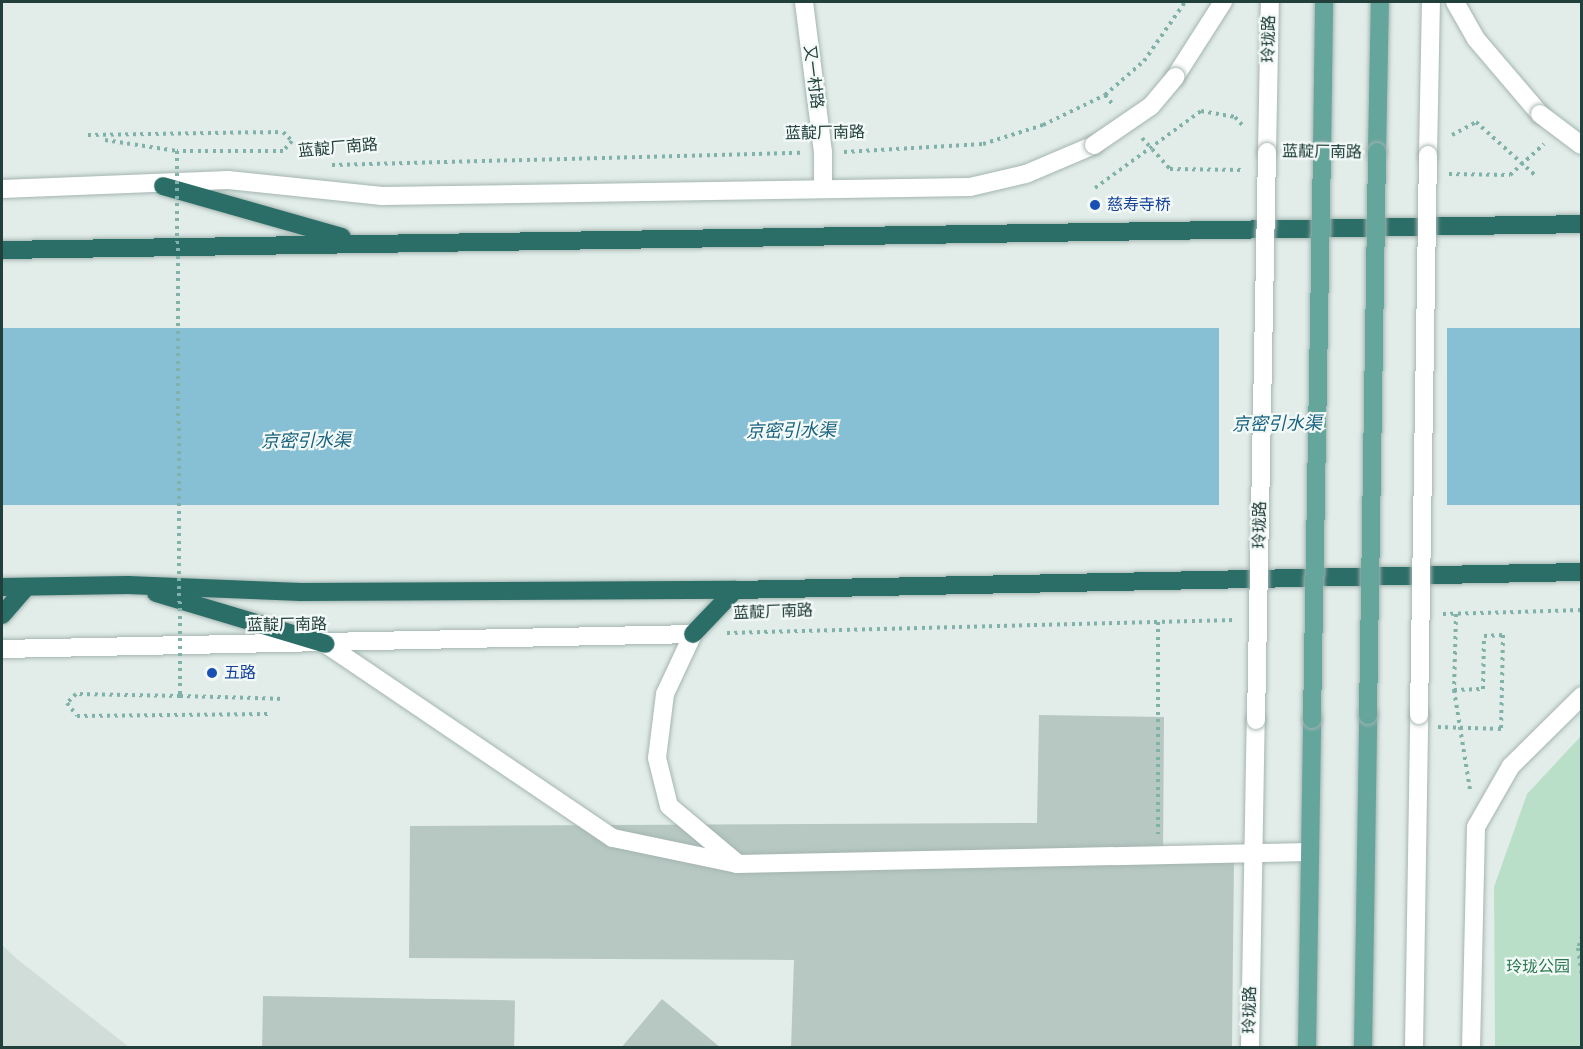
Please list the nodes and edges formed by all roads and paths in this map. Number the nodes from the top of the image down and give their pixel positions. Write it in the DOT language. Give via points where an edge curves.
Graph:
graph roads {
  1 [pos="804,2"];
  2 [pos="1185,2"];
  3 [pos="1223,2"];
  4 [pos="1270,2"];
  5 [pos="1324,2"];
  6 [pos="1380,2"];
  7 [pos="1431,2"];
  8 [pos="1455,2"];
  9 [pos="1105,95"];
  10 [pos="1120,113"];
  11 [pos="1136,131"];
  12 [pos="88,135"];
  13 [pos="105,140"];
  14 [pos="1548,141"];
  15 [pos="1581,145"];
  16 [pos="1152,148"];
  17 [pos="177,151"];
  18 [pos="1429,151"];
  19 [pos="1267,152"];
  20 [pos="823,153"];
  21 [pos="1522,165"];
  22 [pos="329,166"];
  23 [pos="1252,171"];
  24 [pos="1440,174"];
  25 [pos="1536,176"];
  26 [pos="163,186"];
  27 [pos="1095,188"];
  28 [pos="2,189"];
  29 [pos="823,189"];
  30 [pos="1581,224"];
  31 [pos="361,243"];
  32 [pos="2,250"];
  33 [pos="1581,572"];
  34 [pos="128,585"];
  35 [pos="2,587"];
  36 [pos="26,587"];
  37 [pos="735,590"];
  38 [pos="1581,610"];
  39 [pos="1432,614"];
  40 [pos="1456,614"];
  41 [pos="2,615"];
  42 [pos="1241,619"];
  43 [pos="1158,622"];
  44 [pos="693,634"];
  45 [pos="326,644"];
  46 [pos="2,649"];
  47 [pos="1454,690"];
  48 [pos="180,696"];
  49 [pos="1581,696"];
  50 [pos="285,699"];
  51 [pos="268,714"];
  52 [pos="1419,721"];
  53 [pos="1476,826"];
  54 [pos="1310,852"];
  55 [pos="1253,854"];
  56 [pos="1158,856"];
  57 [pos="737,864"];
  58 [pos="1581,936"];
  59 [pos="1581,976"];
  60 [pos="1250,1047"];
  61 [pos="1307,1047"];
  62 [pos="1363,1047"];
  63 [pos="1414,1047"];
  64 [pos="1471,1047"];
  1 -- 20 [label="street, 又一村路"];
  2 -- 9 [label="path, 蓝靛厂南路" via="1144,61"];
  3 -- 29 [label="street, bridge" via="1175,77 1151,106 1094,145 1026,174 970,187"];
  4 -- 19 [label="street, 玲珑路"];
  5 -- 54 [label="main road, bridge"];
  6 -- 62 [label="main road, bridge"];
  7 -- 18 [label="street"];
  8 -- 15 [label="street, bridge" via="1476,39 1540,114"];
  9 -- 10 [label="path"];
  9 -- 20 [label="path, 蓝靛厂南路" via="1043,125 983,144"];
  11 -- 16 [label="path"];
  12 -- 17 [label="path, bridge" via="282,132 292,141 283,151"];
  13 -- 17 [label="path"];
  14 -- 21 [label="path"];
  16 -- 19 [label="path" via="1201,111 1235,117"];
  16 -- 23 [label="path" via="1170,169"];
  16 -- 27 [label="path"];
  17 -- 48 [label="path, bridge"];
  18 -- 21 [label="path" via="1476,122"];
  18 -- 52 [label="street, bridge"];
  19 -- 55 [label="street, 玲珑路, bridge"];
  20 -- 22 [label="path, 蓝靛厂南路"];
  20 -- 29 [label="street, 又一村路"];
  21 -- 24 [label="path" via="1510,175"];
  21 -- 25 [label="path"];
  26 -- 28 [label="street"];
  26 -- 29 [label="street" via="228,180 382,196"];
  26 -- 31 [label="highway"];
  30 -- 31 [label="highway"];
  31 -- 32 [label="highway"];
  33 -- 37 [label="highway, 蓝靛厂南路"];
  34 -- 36 [label="highway, 蓝靛厂南路"];
  34 -- 37 [label="highway, 蓝靛厂南路" via="301,592"];
  34 -- 45 [label="highway"];
  35 -- 36 [label="highway, 蓝靛厂南路"];
  36 -- 41 [label="highway"];
  37 -- 44 [label="highway"];
  38 -- 40 [label="path"];
  39 -- 40 [label="path"];
  40 -- 47 [label="path"];
  42 -- 43 [label="path, 蓝靛厂南路"];
  43 -- 44 [label="path, 蓝靛厂南路"];
  43 -- 56 [label="path"];
  44 -- 45 [label="street, 蓝靛厂南路"];
  44 -- 57 [label="street" via="665,694 657,758 669,806"];
  45 -- 46 [label="street, 蓝靛厂南路"];
  45 -- 57 [label="street" via="613,838"];
  47 -- 52 [label="path, bridge" via="1483,689 1484,636 1503,635 1501,729"];
  47 -- 53 [label="path"];
  48 -- 50 [label="path"];
  48 -- 51 [label="path, bridge" via="76,694 67,703 77,716"];
  49 -- 53 [label="street" via="1511,766"];
  52 -- 63 [label="street"];
  53 -- 64 [label="street"];
  54 -- 55 [label="street"];
  54 -- 61 [label="main road"];
  55 -- 56 [label="street"];
  55 -- 60 [label="street, 玲珑路"];
  56 -- 57 [label="street"];
  58 -- 59 [label="path"];
}
